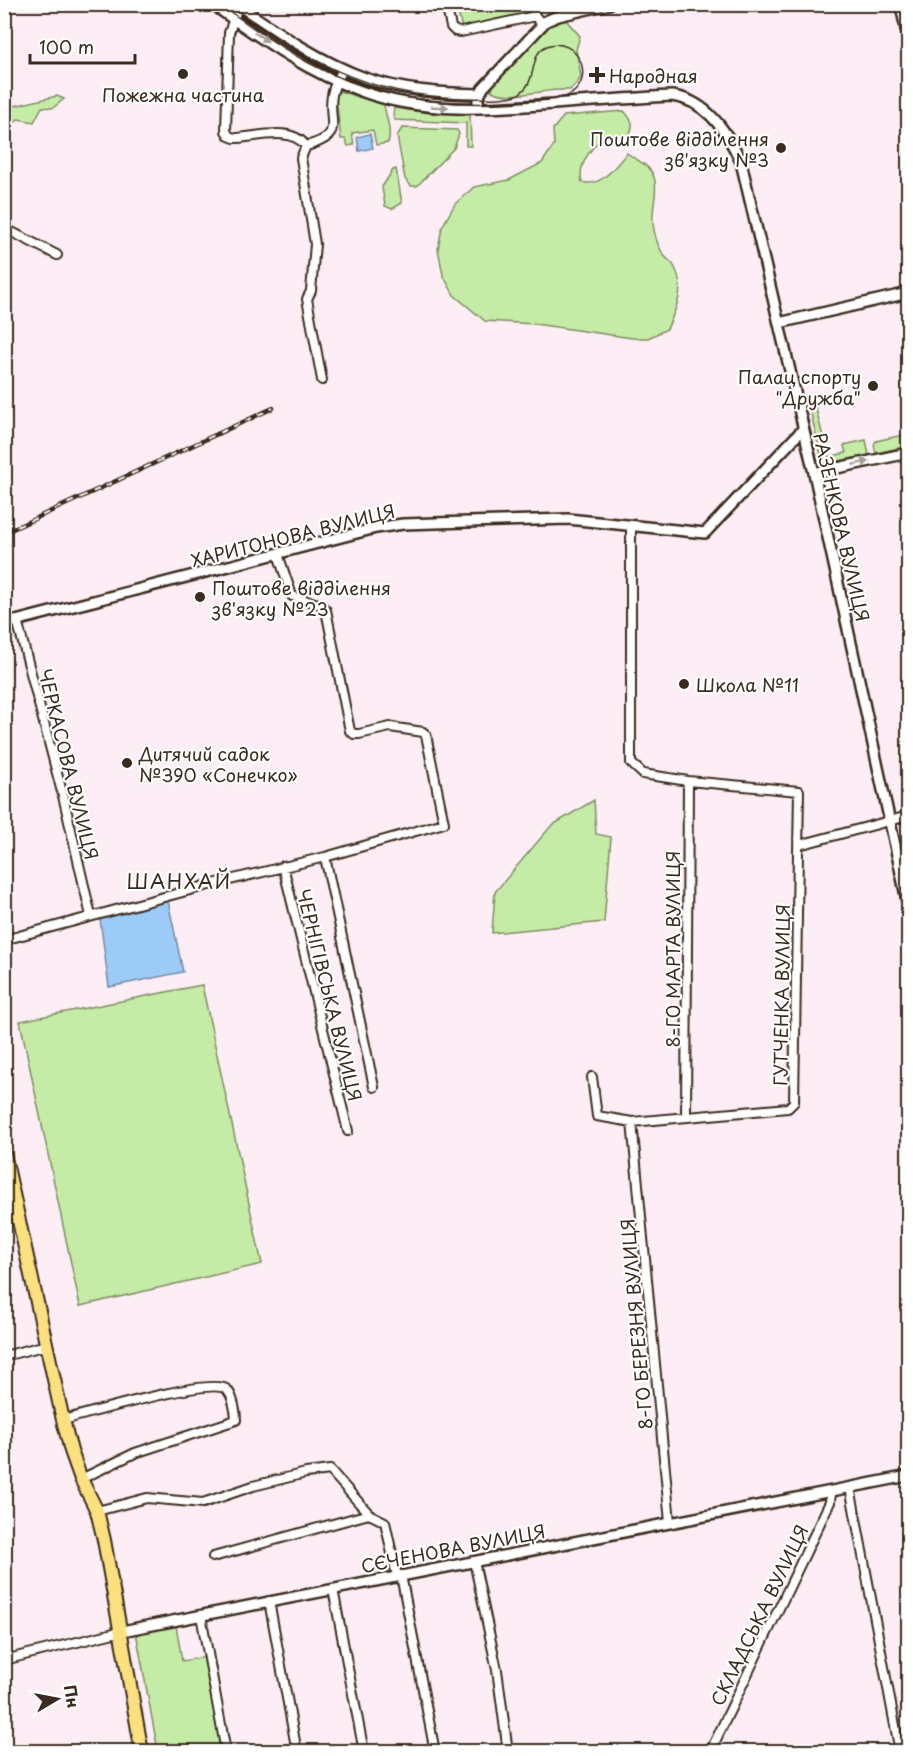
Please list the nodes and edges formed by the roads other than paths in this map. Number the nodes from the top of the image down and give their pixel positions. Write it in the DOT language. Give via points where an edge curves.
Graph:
graph roads {
  1 [pos="212,4"];
  2 [pos="446,4"];
  3 [pos="533,4"];
  4 [pos="609,4"];
  5 [pos="901,4"];
  6 [pos="237,5"];
  7 [pos="535,16"];
  8 [pos="234,19"];
  9 [pos="542,24"];
  10 [pos="909,36"];
  11 [pos="343,69"];
  12 [pos="337,82"];
  13 [pos="480,94"];
  14 [pos="478,108"];
  15 [pos="306,146"];
  16 [pos="4,228"];
  17 [pos="57,255"];
  18 [pos="909,293"];
  19 [pos="778,323"];
  20 [pos="322,380"];
  21 [pos="803,429"];
  22 [pos="909,453"];
  23 [pos="814,473"];
  24 [pos="631,526"];
  25 [pos="278,554"];
  26 [pos="16,620"];
  27 [pos="4,624"];
  28 [pos="688,782"];
  29 [pos="909,816"];
  30 [pos="890,821"];
  31 [pos="799,845"];
  32 [pos="324,857"];
  33 [pos="283,866"];
  34 [pos="909,905"];
  35 [pos="91,916"];
  36 [pos="4,940"];
  37 [pos="592,1077"];
  38 [pos="374,1087"];
  39 [pos="686,1117"];
  40 [pos="632,1122"];
  41 [pos="348,1131"];
  42 [pos="4,1153"];
  43 [pos="47,1346"];
  44 [pos="4,1356"];
  45 [pos="63,1420"];
  46 [pos="909,1476"];
  47 [pos="81,1479"];
  48 [pos="850,1487"];
  49 [pos="831,1491"];
  50 [pos="96,1511"];
  51 [pos="369,1514"];
  52 [pos="670,1522"];
  53 [pos="213,1557"];
  54 [pos="474,1561"];
  55 [pos="399,1575"];
  56 [pos="333,1589"];
  57 [pos="269,1601"];
  58 [pos="201,1615"];
  59 [pos="122,1631"];
  60 [pos="4,1660"];
  61 [pos="142,1752"];
  62 [pos="226,1752"];
  63 [pos="297,1752"];
  64 [pos="364,1752"];
  65 [pos="435,1752"];
  66 [pos="508,1752"];
  67 [pos="710,1752"];
  68 [pos="900,1752"];
  1 -- 8 [label="street, РАЗЕНКОВА ВУЛИЦЯ"];
  2 -- 7 [label="street" via="451,27 461,32"];
  3 -- 7 [label="street"];
  4 -- 9 [label="street" via="558,16"];
  5 -- 10 [label="main road"];
  6 -- 8 [label="street"];
  6 -- 11 [label="street"];
  7 -- 9 [label="street"];
  8 -- 12 [label="street, РАЗЕНКОВА ВУЛИЦЯ, one-way"];
  8 -- 15 [label="street" via="229,33 226,131 234,138 287,135"];
  9 -- 13 [label="street"];
  11 -- 12 [label="street"];
  11 -- 13 [label="street" via="411,90"];
  12 -- 14 [label="street, РАЗЕНКОВА ВУЛИЦЯ, one-way" via="409,104"];
  12 -- 15 [label="street" via="331,98 329,135"];
  13 -- 14 [label="street"];
  14 -- 19 [label="street, РАЗЕНКОВА ВУЛИЦЯ" via="672,96 695,103 722,129 741,162"];
  15 -- 20 [label="street" via="302,162 315,244 312,291 307,298"];
  16 -- 17 [label="street"];
  18 -- 19 [label="street"];
  19 -- 21 [label="street, РАЗЕНКОВА ВУЛИЦЯ"];
  21 -- 23 [label="street, РАЗЕНКОВА ВУЛИЦЯ"];
  21 -- 24 [label="street, ХАРИТОНОВА ВУЛИЦЯ" via="705,532"];
  23 -- 22 [label="street, one-way"];
  23 -- 30 [label="street, РАЗЕНКОВА ВУЛИЦЯ"];
  24 -- 25 [label="street, ХАРИТОНОВА ВУЛИЦЯ" via="568,519 402,524"];
  24 -- 28 [label="street" via="631,763 643,774"];
  25 -- 26 [label="street, ХАРИТОНОВА ВУЛИЦЯ"];
  25 -- 32 [label="street" via="292,596 326,610 351,731 359,734 390,727 426,735 444,823"];
  26 -- 27 [label="street, ХАРИТОНОВА ВУЛИЦЯ"];
  26 -- 35 [label="street, ЧЕРКАСОВА ВУЛИЦЯ"];
  28 -- 31 [label="street, ГУТЧЕНКА ВУЛИЦЯ" via="800,791"];
  28 -- 39 [label="street, 8-ГО МАРТА ВУЛИЦЯ"];
  29 -- 30 [label="street"];
  30 -- 31 [label="street"];
  30 -- 34 [label="street, РАЗЕНКОВА ВУЛИЦЯ"];
  31 -- 39 [label="street, ГУТЧЕНКА ВУЛИЦЯ" via="794,1102 788,1108"];
  32 -- 33 [label="street"];
  32 -- 38 [label="street, ЧЕРНІГІВСЬКА ВУЛИЦЯ"];
  33 -- 35 [label="street"];
  33 -- 41 [label="street, ЧЕРНІГІВСЬКА ВУЛИЦЯ"];
  35 -- 36 [label="street"];
  37 -- 40 [label="street, ГУТЧЕНКА ВУЛИЦЯ" via="597,1116"];
  39 -- 40 [label="street, ГУТЧЕНКА ВУЛИЦЯ"];
  40 -- 52 [label="street, 8-ГО БЕРЕЗНЯ ВУЛИЦЯ"];
  42 -- 43 [label="main road"];
  43 -- 44 [label="street"];
  43 -- 45 [label="main road"];
  45 -- 47 [label="main road"];
  45 -- 47 [label="street" via="172,1392 218,1387 230,1394 236,1420 135,1453"];
  46 -- 48 [label="street, СЄЧЕНОВА ВУЛИЦЯ"];
  47 -- 50 [label="main road"];
  48 -- 49 [label="street, СЄЧЕНОВА ВУЛИЦЯ"];
  48 -- 68 [label="street"];
  49 -- 52 [label="street, СЄЧЕНОВА ВУЛИЦЯ"];
  49 -- 67 [label="street, СКЛАДСЬКА ВУЛИЦЯ" via="830,1502"];
  50 -- 51 [label="street" via="147,1498 203,1503 253,1486 330,1470"];
  50 -- 59 [label="main road"];
  51 -- 53 [label="street"];
  51 -- 55 [label="street" via="385,1522"];
  52 -- 54 [label="street, СЄЧЕНОВА ВУЛИЦЯ"];
  54 -- 55 [label="street, СЄЧЕНОВА ВУЛИЦЯ"];
  54 -- 66 [label="street" via="497,1670"];
  55 -- 56 [label="street, СЄЧЕНОВА ВУЛИЦЯ"];
  55 -- 65 [label="street"];
  56 -- 57 [label="street, СЄЧЕНОВА ВУЛИЦЯ"];
  56 -- 64 [label="street"];
  57 -- 58 [label="street, СЄЧЕНОВА ВУЛИЦЯ"];
  57 -- 63 [label="street"];
  58 -- 59 [label="street, СЄЧЕНОВА ВУЛИЦЯ"];
  58 -- 62 [label="street"];
  59 -- 60 [label="street, СЄЧЕНОВА ВУЛИЦЯ"];
  59 -- 61 [label="main road"];
}
